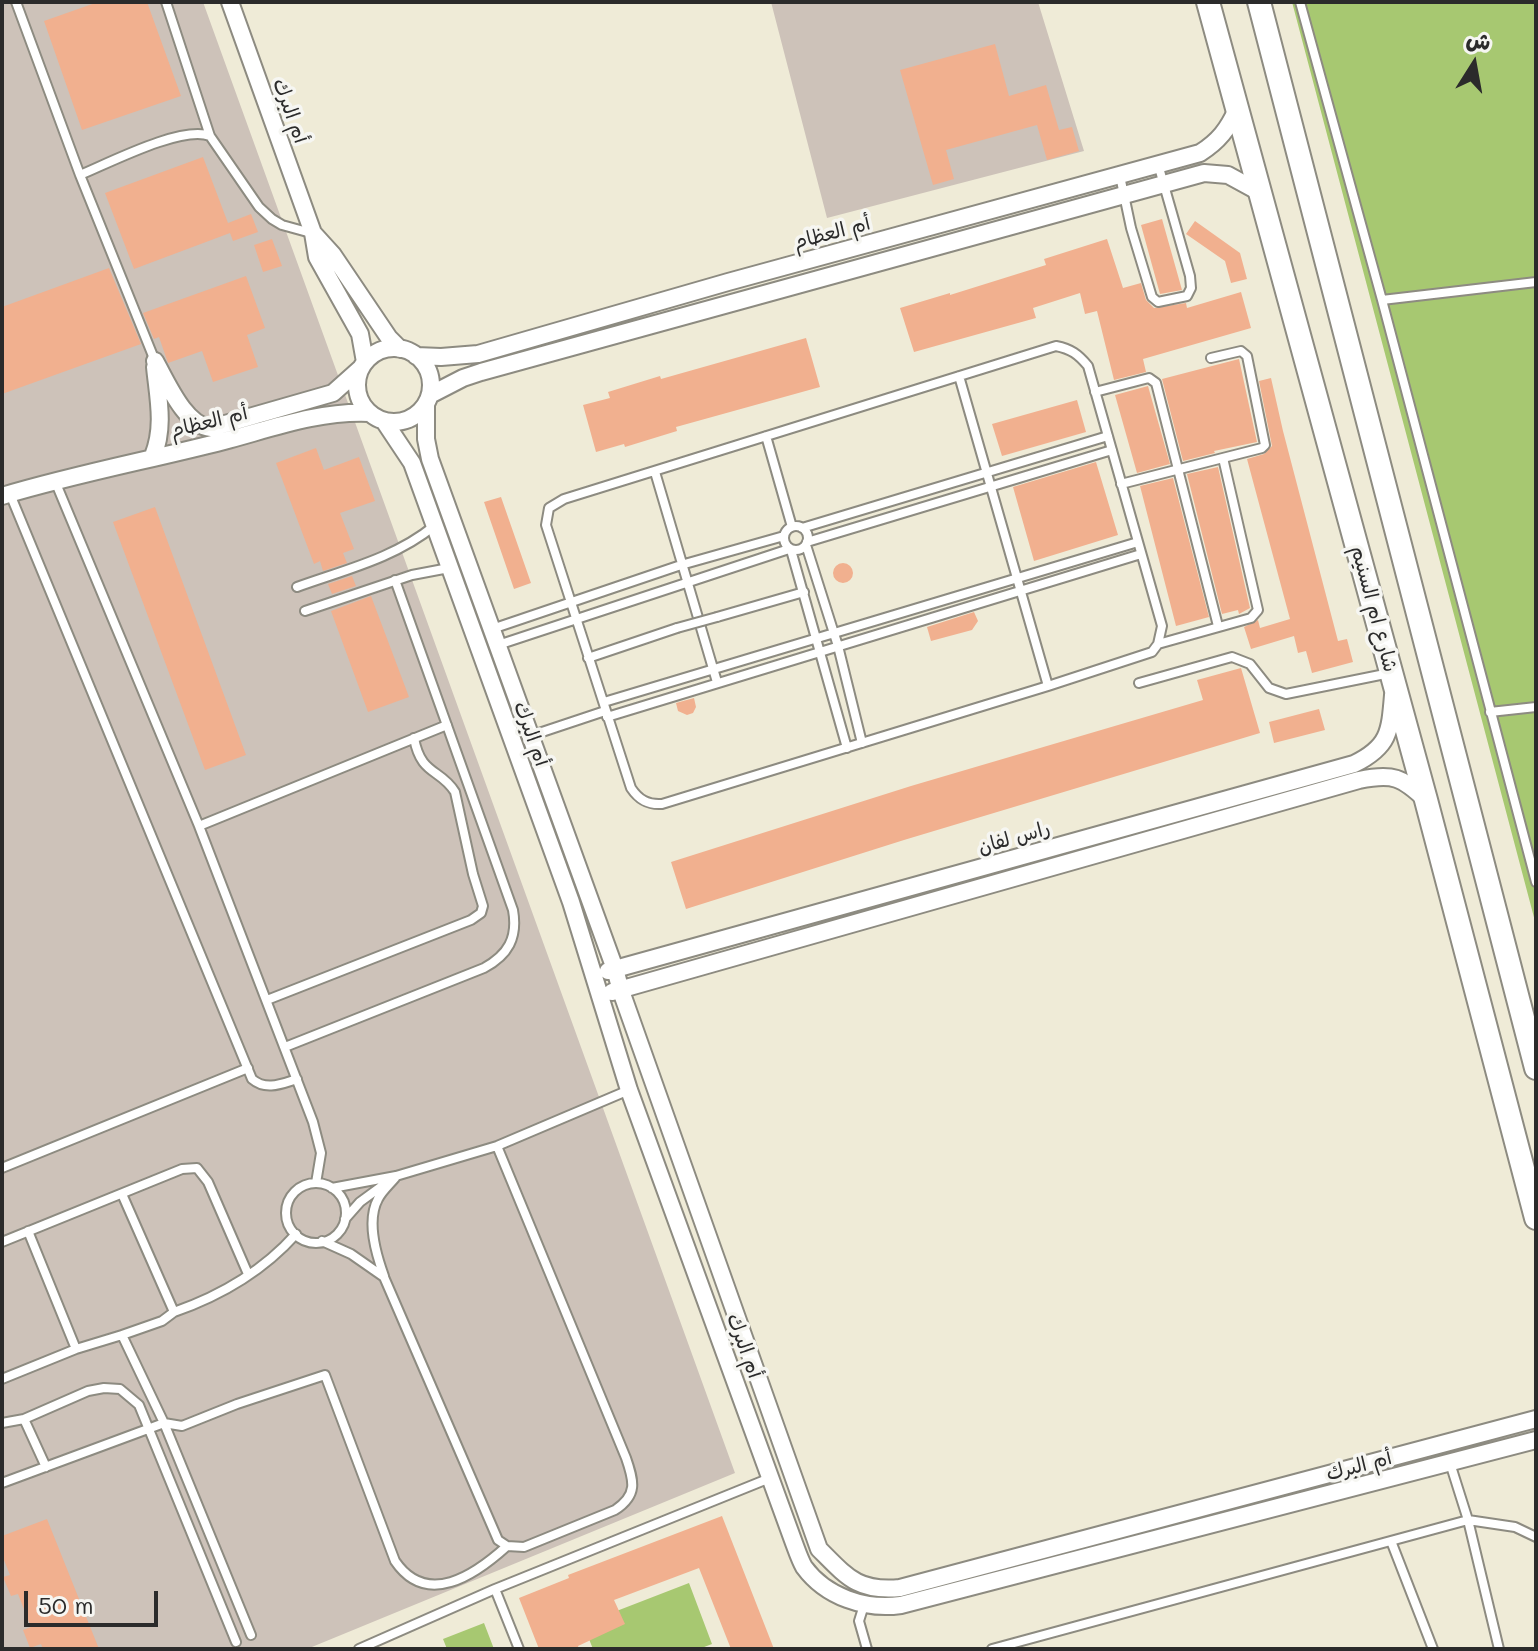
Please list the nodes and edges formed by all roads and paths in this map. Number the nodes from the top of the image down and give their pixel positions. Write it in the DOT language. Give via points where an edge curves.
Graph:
graph roads {
  1 [pos="16,2"];
  2 [pos="166,2"];
  3 [pos="230,2"];
  4 [pos="1208,2"];
  5 [pos="1259,2"];
  6 [pos="1300,2"];
  7 [pos="1237,109"];
  8 [pos="210,136"];
  9 [pos="1158,164"];
  10 [pos="80,175"];
  11 [pos="1120,175"];
  12 [pos="1163,184"];
  13 [pos="1261,193"];
  14 [pos="1124,194"];
  15 [pos="313,233"];
  16 [pos="728,282"];
  17 [pos="1536,282"];
  18 [pos="1382,300"];
  19 [pos="734,303"];
  20 [pos="408,352"];
  21 [pos="1211,358"];
  22 [pos="155,361"];
  23 [pos="363,365"];
  24 [pos="959,376"];
  25 [pos="1095,392"];
  26 [pos="428,400"];
  27 [pos="376,417"];
  28 [pos="766,436"];
  29 [pos="1108,436"];
  30 [pos="1112,450"];
  31 [pos="153,456"];
  32 [pos="1223,458"];
  33 [pos="1177,470"];
  34 [pos="986,471"];
  35 [pos="655,472"];
  36 [pos="55,481"];
  37 [pos="1121,484"];
  38 [pos="990,485"];
  39 [pos="6,494"];
  40 [pos="434,526"];
  41 [pos="797,527"];
  42 [pos="784,536"];
  43 [pos="1138,542"];
  44 [pos="806,544"];
  45 [pos="790,549"];
  46 [pos="1141,554"];
  47 [pos="681,565"];
  48 [pos="450,568"];
  49 [pos="1016,579"];
  50 [pos="395,580"];
  51 [pos="687,582"];
  52 [pos="297,587"];
  53 [pos="804,592"];
  54 [pos="1020,592"];
  55 [pos="570,600"];
  56 [pos="305,611"];
  57 [pos="575,620"];
  58 [pos="1218,626"];
  59 [pos="833,631"];
  60 [pos="816,636"];
  61 [pos="495,637"];
  62 [pos="1158,644"];
  63 [pos="838,646"];
  64 [pos="820,651"];
  65 [pos="588,658"];
  66 [pos="712,668"];
  67 [pos="1392,679"];
  68 [pos="717,682"];
  69 [pos="1139,683"];
  70 [pos="1048,686"];
  71 [pos="1536,707"];
  72 [pos="605,710"];
  73 [pos="1490,712"];
  74 [pos="447,725"];
  75 [pos="530,736"];
  76 [pos="414,738"];
  77 [pos="862,743"];
  78 [pos="847,748"];
  79 [pos="1426,800"];
  80 [pos="199,826"];
  81 [pos="1536,882"];
  82 [pos="589,896"];
  83 [pos="571,902"];
  84 [pos="615,969"];
  85 [pos="592,974"];
  86 [pos="621,991"];
  87 [pos="599,994"];
  88 [pos="267,1000"];
  89 [pos="285,1047"];
  90 [pos="248,1068"];
  91 [pos="1536,1068"];
  92 [pos="297,1079"];
  93 [pos="629,1090"];
  94 [pos="497,1146"];
  95 [pos="2,1168"];
  96 [pos="396,1176"];
  97 [pos="316,1183"];
  98 [pos="332,1188"];
  99 [pos="122,1194"];
  100 [pos="1536,1218"];
  101 [pos="345,1219"];
  102 [pos="28,1231"];
  103 [pos="296,1234"];
  104 [pos="322,1241"];
  105 [pos="2,1242"];
  106 [pos="248,1274"];
  107 [pos="384,1277"];
  108 [pos="174,1312"];
  109 [pos="122,1335"];
  110 [pos="76,1349"];
  111 [pos="2,1379"];
  112 [pos="24,1419"];
  113 [pos="1536,1419"];
  114 [pos="2,1423"];
  115 [pos="164,1423"];
  116 [pos="150,1428"];
  117 [pos="1536,1440"];
  118 [pos="1450,1463"];
  119 [pos="46,1467"];
  120 [pos="770,1478"];
  121 [pos="2,1483"];
  122 [pos="1468,1520"];
  123 [pos="1536,1537"];
  124 [pos="1391,1541"];
  125 [pos="507,1546"];
  126 [pos="495,1589"];
  127 [pos="864,1605"];
  128 [pos="251,1635"];
  129 [pos="236,1642"];
  130 [pos="359,1649"];
  131 [pos="519,1649"];
  132 [pos="867,1649"];
  133 [pos="992,1649"];
  134 [pos="1433,1649"];
  135 [pos="1499,1649"];
  1 -- 10 [label="lane"];
  2 -- 8 [label="lane"];
  3 -- 15 [label="street, أم البرك"];
  4 -- 7 [label="main road, شارع ام السنيم"];
  5 -- 91 [label="main road, شارع ام السنيم"];
  6 -- 18 [label="lane"];
  7 -- 9 [label="street, أم العظام" via="1213,145"];
  7 -- 13 [label="main road, شارع ام السنيم"];
  8 -- 10 [label="lane" via="182,136"];
  8 -- 15 [label="lane" via="259,207 282,225"];
  9 -- 11 [label="street, أم العظام"];
  9 -- 12 [label="lane"];
  10 -- 22 [label="lane"];
  11 -- 14 [label="lane"];
  11 -- 16 [label="street, أم العظام"];
  12 -- 13 [label="street, أم العظام" via="1219,173"];
  12 -- 14 [label="street, أم العظام"];
  12 -- 14 [label="lane" via="1191,288 1187,296 1167,302 1152,297"];
  13 -- 67 [label="main road, شارع ام السنيم"];
  14 -- 19 [label="street, أم العظام"];
  15 -- 20 [label="street, أم البرك" via="389,338"];
  15 -- 23 [label="street, أم البرك" via="317,257 360,334"];
  16 -- 19 [label="street"];
  16 -- 20 [label="street, أم العظام" via="478,354 441,357"];
  17 -- 18 [label="lane"];
  18 -- 73 [label="lane"];
  19 -- 26 [label="street, أم العظام" via="481,372"];
  20 -- 23 [label="street" via="377,352"];
  20 -- 26 [label="street" via="429,373"];
  21 -- 32 [label="lane" via="1236,351 1247,356 1266,442 1262,448"];
  22 -- 23 [label="street, أم العظام" via="191,420 211,428 333,393"];
  22 -- 31 [label="street, أم العظام" via="161,422"];
  23 -- 27 [label="street" via="357,387 363,405"];
  24 -- 25 [label="lane" via="1056,346 1080,355"];
  24 -- 28 [label="lane"];
  24 -- 34 [label="lane"];
  25 -- 29 [label="lane"];
  25 -- 33 [label="lane" via="1154,381"];
  26 -- 27 [label="street" via="415,416 400,422"];
  26 -- 61 [label="street, أم البرك" via="430,459"];
  27 -- 31 [label="street, أم العظام" via="335,413"];
  27 -- 40 [label="street, أم البرك" via="412,463"];
  28 -- 35 [label="lane"];
  28 -- 41 [label="lane"];
  29 -- 30 [label="lane"];
  29 -- 34 [label="lane"];
  30 -- 37 [label="lane"];
  30 -- 38 [label="lane"];
  31 -- 36 [label="street, أم العظام"];
  32 -- 33 [label="lane"];
  32 -- 58 [label="lane" via="1259,606 1251,618"];
  33 -- 37 [label="lane"];
  33 -- 58 [label="lane"];
  34 -- 38 [label="lane"];
  34 -- 41 [label="lane"];
  35 -- 47 [label="lane"];
  35 -- 55 [label="lane" via="549,508 546,525"];
  36 -- 39 [label="street, أم العظام"];
  36 -- 80 [label="lane"];
  37 -- 43 [label="lane"];
  38 -- 44 [label="lane"];
  38 -- 49 [label="lane"];
  39 -- 90 [label="lane"];
  40 -- 48 [label="street, أم البرك"];
  40 -- 52 [label="lane" via="393,552"];
  41 -- 42 [label="lane"];
  41 -- 44 [label="lane" via="807,534"];
  42 -- 45 [label="lane"];
  42 -- 47 [label="lane"];
  43 -- 46 [label="lane"];
  43 -- 49 [label="lane"];
  44 -- 45 [label="lane"];
  44 -- 59 [label="lane"];
  45 -- 51 [label="lane"];
  45 -- 53 [label="lane"];
  46 -- 54 [label="lane"];
  46 -- 62 [label="lane" via="1162,626"];
  47 -- 51 [label="lane"];
  47 -- 55 [label="lane"];
  48 -- 50 [label="lane"];
  48 -- 83 [label="street, أم البرك"];
  49 -- 54 [label="lane"];
  49 -- 59 [label="lane"];
  50 -- 56 [label="lane"];
  50 -- 74 [label="lane"];
  51 -- 57 [label="lane"];
  51 -- 66 [label="lane"];
  53 -- 60 [label="lane"];
  53 -- 65 [label="lane, bridge"];
  54 -- 63 [label="lane"];
  54 -- 70 [label="lane"];
  55 -- 57 [label="lane"];
  55 -- 61 [label="lane"];
  57 -- 61 [label="lane"];
  57 -- 65 [label="lane"];
  58 -- 62 [label="lane"];
  59 -- 60 [label="lane"];
  59 -- 63 [label="lane"];
  60 -- 64 [label="lane"];
  60 -- 66 [label="lane"];
  61 -- 75 [label="street, أم البرك"];
  62 -- 70 [label="lane" via="1143,657"];
  63 -- 64 [label="lane"];
  63 -- 77 [label="lane"];
  64 -- 68 [label="lane"];
  64 -- 78 [label="lane"];
  65 -- 72 [label="lane"];
  66 -- 68 [label="lane"];
  66 -- 72 [label="lane"];
  67 -- 69 [label="lane" via="1286,694 1269,688 1250,664 1232,657"];
  67 -- 79 [label="main road, شارع ام السنيم"];
  67 -- 84 [label="street, راس لفان" via="1385,741 1354,764"];
  68 -- 72 [label="lane"];
  70 -- 77 [label="lane"];
  71 -- 73 [label="lane"];
  72 -- 75 [label="lane"];
  72 -- 78 [label="lane" via="631,788 653,804"];
  73 -- 81 [label="lane"];
  74 -- 76 [label="lane"];
  74 -- 89 [label="lane" via="513,910 513,940 484,968"];
  75 -- 82 [label="street, أم البرك"];
  76 -- 80 [label="lane"];
  76 -- 88 [label="lane" via="421,761 455,792 481,913"];
  77 -- 78 [label="lane"];
  79 -- 86 [label="street, راس لفان" via="1399,779 1359,780"];
  79 -- 100 [label="main road, شارع ام السنيم"];
  80 -- 88 [label="lane"];
  82 -- 83 [label="street"];
  82 -- 84 [label="street, أم البرك"];
  83 -- 85 [label="street, أم البرك"];
  84 -- 85 [label="street, راس لفان"];
  84 -- 86 [label="street, أم البرك"];
  85 -- 87 [label="street, أم البرك"];
  86 -- 87 [label="street, راس لفان"];
  86 -- 113 [label="street, أم البرك" via="819,1549 852,1581 883,1590 900,1588"];
  87 -- 93 [label="street, أم البرك"];
  88 -- 89 [label="lane"];
  89 -- 92 [label="lane"];
  90 -- 92 [label="lane" via="252,1079 264,1086"];
  90 -- 95 [label="lane"];
  92 -- 97 [label="lane" via="321,1153"];
  93 -- 94 [label="lane"];
  93 -- 120 [label="street, أم البرك"];
  94 -- 96 [label="lane"];
  94 -- 125 [label="lane" via="633,1479 632,1493 615,1510 524,1547"];
  96 -- 98 [label="lane"];
  96 -- 101 [label="lane"];
  96 -- 107 [label="lane" via="375,1204 375,1249"];
  97 -- 98 [label="lane"];
  97 -- 103 [label="lane" via="300,1187 287,1204 286,1219"];
  98 -- 101 [label="lane" via="343,1200"];
  99 -- 102 [label="lane"];
  99 -- 106 [label="lane" via="197,1168"];
  99 -- 108 [label="lane"];
  101 -- 104 [label="lane" via="335,1236"];
  102 -- 105 [label="lane"];
  102 -- 110 [label="lane"];
  103 -- 104 [label="lane"];
  103 -- 106 [label="lane" via="275,1257"];
  104 -- 107 [label="lane"];
  106 -- 108 [label="lane" via="220,1293"];
  107 -- 125 [label="lane" via="491,1531"];
  108 -- 109 [label="lane"];
  109 -- 110 [label="lane"];
  109 -- 115 [label="lane"];
  110 -- 111 [label="lane"];
  112 -- 114 [label="lane"];
  112 -- 116 [label="lane" via="88,1391 120,1389 139,1405"];
  112 -- 119 [label="lane"];
  115 -- 116 [label="lane"];
  115 -- 125 [label="lane" via="182,1426 325,1375 395,1561 405,1575 418,1583 445,1584 482,1569"];
  115 -- 128 [label="lane"];
  116 -- 119 [label="lane"];
  116 -- 129 [label="lane"];
  117 -- 118 [label="street, أم البرك"];
  118 -- 122 [label="lane"];
  118 -- 127 [label="street, أم البرك" via="917,1602"];
  119 -- 121 [label="lane"];
  120 -- 126 [label="lane"];
  120 -- 127 [label="street, أم البرك" via="804,1566 834,1594"];
  122 -- 123 [label="lane" via="1515,1527"];
  122 -- 124 [label="lane"];
  122 -- 135 [label="lane"];
  124 -- 133 [label="lane"];
  124 -- 134 [label="lane"];
  126 -- 130 [label="lane"];
  126 -- 131 [label="lane"];
  127 -- 132 [label="lane" via="859,1621"];
}
